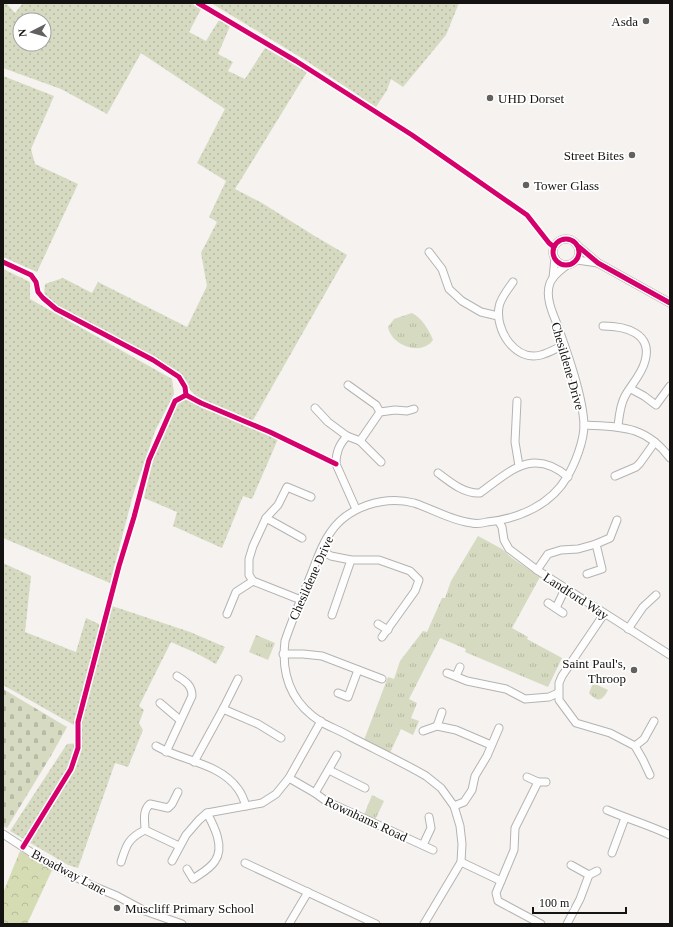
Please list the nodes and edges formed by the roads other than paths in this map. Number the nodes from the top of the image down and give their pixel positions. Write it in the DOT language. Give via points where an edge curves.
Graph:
graph roads {
  1 [pos="579,247"];
  2 [pos="429,252"];
  3 [pos="555,258"];
  4 [pos="577,260"];
  5 [pos="598,263"];
  6 [pos="566,265"];
  7 [pos="553,278"];
  8 [pos="513,282"];
  9 [pos="670,303"];
  10 [pos="498,316"];
  11 [pos="603,326"];
  12 [pos="564,345"];
  13 [pos="348,385"];
  14 [pos="670,386"];
  15 [pos="631,389"];
  16 [pos="518,401"];
  17 [pos="315,408"];
  18 [pos="414,409"];
  19 [pos="380,412"];
  20 [pos="584,426"];
  21 [pos="618,426"];
  22 [pos="347,436"];
  23 [pos="360,441"];
  24 [pos="655,442"];
  25 [pos="670,458"];
  26 [pos="381,462"];
  27 [pos="519,466"];
  28 [pos="438,473"];
  29 [pos="615,476"];
  30 [pos="568,477"];
  31 [pos="311,497"];
  32 [pos="356,509"];
  33 [pos="266,518"];
  34 [pos="617,520"];
  35 [pos="499,522"];
  36 [pos="302,538"];
  37 [pos="596,544"];
  38 [pos="321,550"];
  39 [pos="352,560"];
  40 [pos="537,570"];
  41 [pos="587,574"];
  42 [pos="253,581"];
  43 [pos="565,589"];
  44 [pos="656,595"];
  45 [pos="301,600"];
  46 [pos="548,603"];
  47 [pos="556,608"];
  48 [pos="563,613"];
  49 [pos="227,614"];
  50 [pos="604,614"];
  51 [pos="332,615"];
  52 [pos="378,624"];
  53 [pos="628,629"];
  54 [pos="388,630"];
  55 [pos="382,637"];
  56 [pos="283,654"];
  57 [pos="670,655"];
  58 [pos="460,667"];
  59 [pos="358,670"];
  60 [pos="447,673"];
  61 [pos="177,676"];
  62 [pos="456,676"];
  63 [pos="238,679"];
  64 [pos="382,680"];
  65 [pos="338,693"];
  66 [pos="558,693"];
  67 [pos="160,703"];
  68 [pos="223,709"];
  69 [pos="442,712"];
  70 [pos="180,720"];
  71 [pos="321,721"];
  72 [pos="654,721"];
  73 [pos="437,726"];
  74 [pos="499,728"];
  75 [pos="423,730"];
  76 [pos="281,738"];
  77 [pos="491,745"];
  78 [pos="156,746"];
  79 [pos="635,746"];
  80 [pos="166,752"];
  81 [pos="337,755"];
  82 [pos="194,762"];
  83 [pos="330,770"];
  84 [pos="650,774"];
  85 [pos="527,777"];
  86 [pos="290,778"];
  87 [pos="538,782"];
  88 [pos="546,782"];
  89 [pos="365,788"];
  90 [pos="178,792"];
  91 [pos="315,793"];
  92 [pos="246,806"];
  93 [pos="454,806"];
  94 [pos="607,810"];
  95 [pos="207,813"];
  96 [pos="429,818"];
  97 [pos="626,818"];
  98 [pos="145,830"];
  99 [pos="3,834"];
  100 [pos="670,835"];
  101 [pos="423,845"];
  102 [pos="179,846"];
  103 [pos="433,850"];
  104 [pos="612,853"];
  105 [pos="172,861"];
  106 [pos="121,862"];
  107 [pos="245,862"];
  108 [pos="461,862"];
  109 [pos="571,864"];
  110 [pos="187,869"];
  111 [pos="597,871"];
  112 [pos="589,875"];
  113 [pos="501,881"];
  114 [pos="308,892"];
  115 [pos="182,924"];
  116 [pos="289,924"];
  117 [pos="376,924"];
  118 [pos="424,924"];
  119 [pos="541,924"];
  120 [pos="567,924"];
  1 -- 3 [label="street" via="570,240 562,240 554,247"];
  1 -- 4 [label="street"];
  1 -- 5 [label="street"];
  2 -- 10 [label="street" via="442,269 449,289 462,301 481,312"];
  3 -- 6 [label="street"];
  3 -- 7 [label="street, Chesildene Drive"];
  4 -- 5 [label="street"];
  4 -- 6 [label="street"];
  5 -- 9 [label="street"];
  6 -- 7 [label="street"];
  7 -- 12 [label="street, Chesildene Drive" via="549,284 548,294"];
  8 -- 10 [label="street" via="499,305"];
  10 -- 12 [label="street" via="506,341 527,355 540,356"];
  11 -- 15 [label="street" via="620,327 636,333 643,339 646,360"];
  12 -- 20 [label="street, Chesildene Drive"];
  13 -- 19 [label="street" via="376,405"];
  14 -- 15 [label="street" via="656,405"];
  15 -- 21 [label="street" via="625,397"];
  16 -- 27 [label="street" via="515,442"];
  17 -- 22 [label="street"];
  18 -- 19 [label="street"];
  19 -- 23 [label="street"];
  20 -- 21 [label="street"];
  20 -- 30 [label="street, Chesildene Drive" via="578,455"];
  21 -- 24 [label="street" via="634,429"];
  22 -- 23 [label="street"];
  22 -- 32 [label="street" via="339,445 336,464"];
  23 -- 26 [label="street"];
  24 -- 25 [label="street"];
  24 -- 29 [label="street" via="636,467"];
  27 -- 28 [label="street" via="480,493 467,492"];
  27 -- 30 [label="street" via="532,462 545,463"];
  30 -- 35 [label="street, Chesildene Drive" via="542,504"];
  31 -- 33 [label="street" via="286,487 278,504"];
  32 -- 35 [label="street, Chesildene Drive" via="367,504 391,501 412,503 472,523"];
  32 -- 38 [label="street, Chesildene Drive" via="341,520"];
  33 -- 36 [label="street"];
  33 -- 42 [label="street" via="248,559 249,574"];
  34 -- 37 [label="street" via="610,538"];
  35 -- 40 [label="street, Landford Way" via="509,549"];
  37 -- 40 [label="street" via="548,554"];
  37 -- 41 [label="street" via="602,569"];
  38 -- 39 [label="street" via="331,556"];
  38 -- 45 [label="street, Chesildene Drive"];
  39 -- 51 [label="street"];
  39 -- 54 [label="street" via="379,560 410,571 419,580 415,591"];
  40 -- 43 [label="street, Landford Way"];
  42 -- 45 [label="street"];
  42 -- 49 [label="street" via="236,592"];
  43 -- 47 [label="street"];
  43 -- 50 [label="street, Landford Way"];
  44 -- 53 [label="street" via="643,607"];
  45 -- 56 [label="street, Chesildene Drive" via="285,641"];
  46 -- 47 [label="street"];
  47 -- 48 [label="street"];
  50 -- 53 [label="street, Landford Way"];
  50 -- 66 [label="street" via="562,676"];
  52 -- 54 [label="street"];
  53 -- 57 [label="street, Landford Way"];
  54 -- 55 [label="street"];
  56 -- 59 [label="street" via="322,656"];
  56 -- 71 [label="street, Chesildene Drive" via="284,670 295,696"];
  58 -- 62 [label="street"];
  59 -- 64 [label="street"];
  59 -- 65 [label="street" via="348,697"];
  60 -- 62 [label="street"];
  61 -- 70 [label="street" via="187,682 192,690"];
  62 -- 66 [label="street" via="467,681 506,689 525,699 549,697"];
  63 -- 68 [label="street"];
  66 -- 79 [label="street" via="559,700 576,723 610,733"];
  67 -- 70 [label="street"];
  68 -- 76 [label="street" via="258,724"];
  68 -- 82 [label="street"];
  69 -- 73 [label="street"];
  70 -- 80 [label="street"];
  71 -- 86 [label="street"];
  71 -- 93 [label="street, Chesildene Drive" via="426,776 441,788"];
  72 -- 79 [label="street" via="644,739"];
  73 -- 75 [label="street"];
  73 -- 77 [label="street" via="456,730"];
  74 -- 77 [label="street"];
  77 -- 93 [label="street" via="475,776 472,790 464,802"];
  78 -- 80 [label="street"];
  79 -- 84 [label="street"];
  80 -- 82 [label="street"];
  81 -- 83 [label="street"];
  82 -- 92 [label="street" via="228,778 239,789"];
  83 -- 89 [label="street"];
  83 -- 91 [label="street"];
  85 -- 87 [label="street"];
  86 -- 91 [label="street, Rownhams Road"];
  86 -- 92 [label="street" via="276,794 262,803"];
  87 -- 88 [label="street"];
  87 -- 113 [label="street" via="515,828 514,850"];
  90 -- 98 [label="street" via="168,808 150,804 146,807"];
  91 -- 101 [label="street, Rownhams Road" via="326,802"];
  92 -- 95 [label="street"];
  93 -- 108 [label="street, Chesildene Drive" via="462,835"];
  94 -- 97 [label="street"];
  95 -- 102 [label="street"];
  95 -- 110 [label="street" via="217,832 219,846 216,860 192,879"];
  96 -- 101 [label="street, Rownhams Road" via="431,828"];
  97 -- 100 [label="street"];
  97 -- 104 [label="street"];
  98 -- 102 [label="street"];
  98 -- 106 [label="street" via="132,838 125,847"];
  99 -- 115 [label="street, Broadway Lane" via="46,862 145,910"];
  101 -- 103 [label="street, Rownhams Road"];
  102 -- 105 [label="street"];
  107 -- 114 [label="street"];
  108 -- 113 [label="street"];
  108 -- 118 [label="street, Chesildene Drive"];
  109 -- 112 [label="street"];
  111 -- 112 [label="street"];
  112 -- 120 [label="street" via="580,900"];
  113 -- 119 [label="street" via="496,893 498,901"];
  114 -- 116 [label="street"];
  114 -- 117 [label="street"];
}
